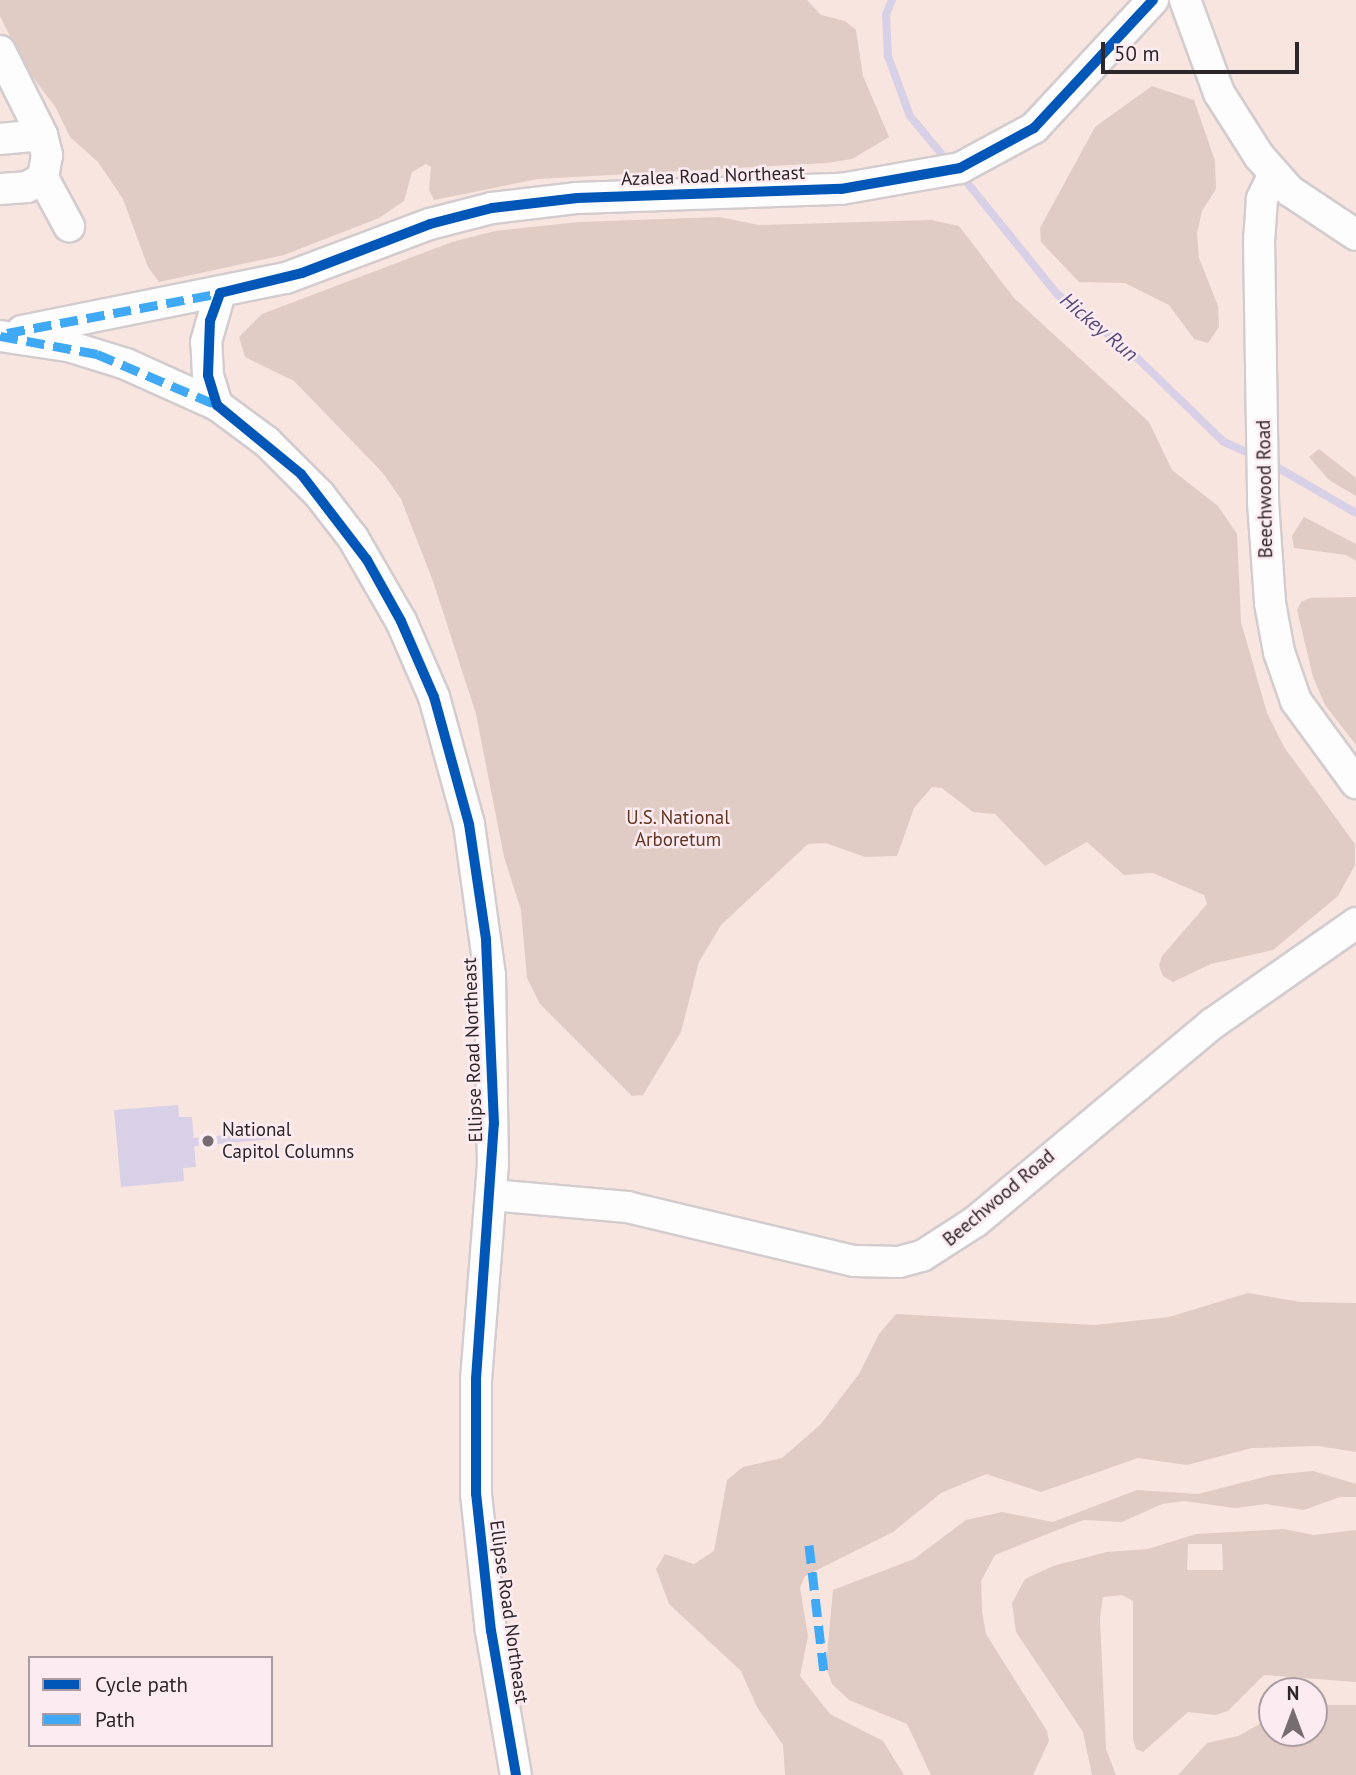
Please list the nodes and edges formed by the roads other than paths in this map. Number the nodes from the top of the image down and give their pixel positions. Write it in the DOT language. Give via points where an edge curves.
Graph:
graph roads {
  1 [pos="1153,0"];
  2 [pos="1185,0"];
  3 [pos="0,51"];
  4 [pos="42,135"];
  5 [pos="0,139"];
  6 [pos="1274,174"];
  7 [pos="43,178"];
  8 [pos="0,189"];
  9 [pos="69,226"];
  10 [pos="1356,235"];
  11 [pos="220,293"];
  12 [pos="0,335"];
  13 [pos="217,405"];
  14 [pos="1356,783"];
  15 [pos="1356,923"];
  16 [pos="491,1195"];
  17 [pos="516,1775"];
  1 -- 11 [label="street, Azalea Road Northeast" via="1045,118 1003,148 960,168 909,180 815,191 577,198 492,208 430,224 312,270"];
  2 -- 6 [label="street" via="1224,104"];
  3 -- 4 [label="street"];
  4 -- 5 [label="street"];
  4 -- 7 [label="street" via="47,155"];
  6 -- 10 [label="street" via="1303,201"];
  6 -- 14 [label="street, Beechwood Road" via="1259,214 1263,502 1270,603 1284,669 1304,716"];
  7 -- 8 [label="street" via="27,187"];
  7 -- 9 [label="street"];
  11 -- 12 [label="street, Azalea Road Northeast"];
  11 -- 13 [label="street" via="206,342 208,374"];
  12 -- 13 [label="street, Ellipse Road Northeast" via="97,354"];
  13 -- 16 [label="street, Ellipse Road Northeast" via="286,459 337,515 381,584 434,697 469,824 486,939 494,1124"];
  15 -- 16 [label="street, Beechwood Road" via="1212,1024 975,1222 922,1256 900,1262 854,1261 626,1207"];
  16 -- 17 [label="street, Ellipse Road Northeast" via="476,1379 476,1494 491,1631"];
}
